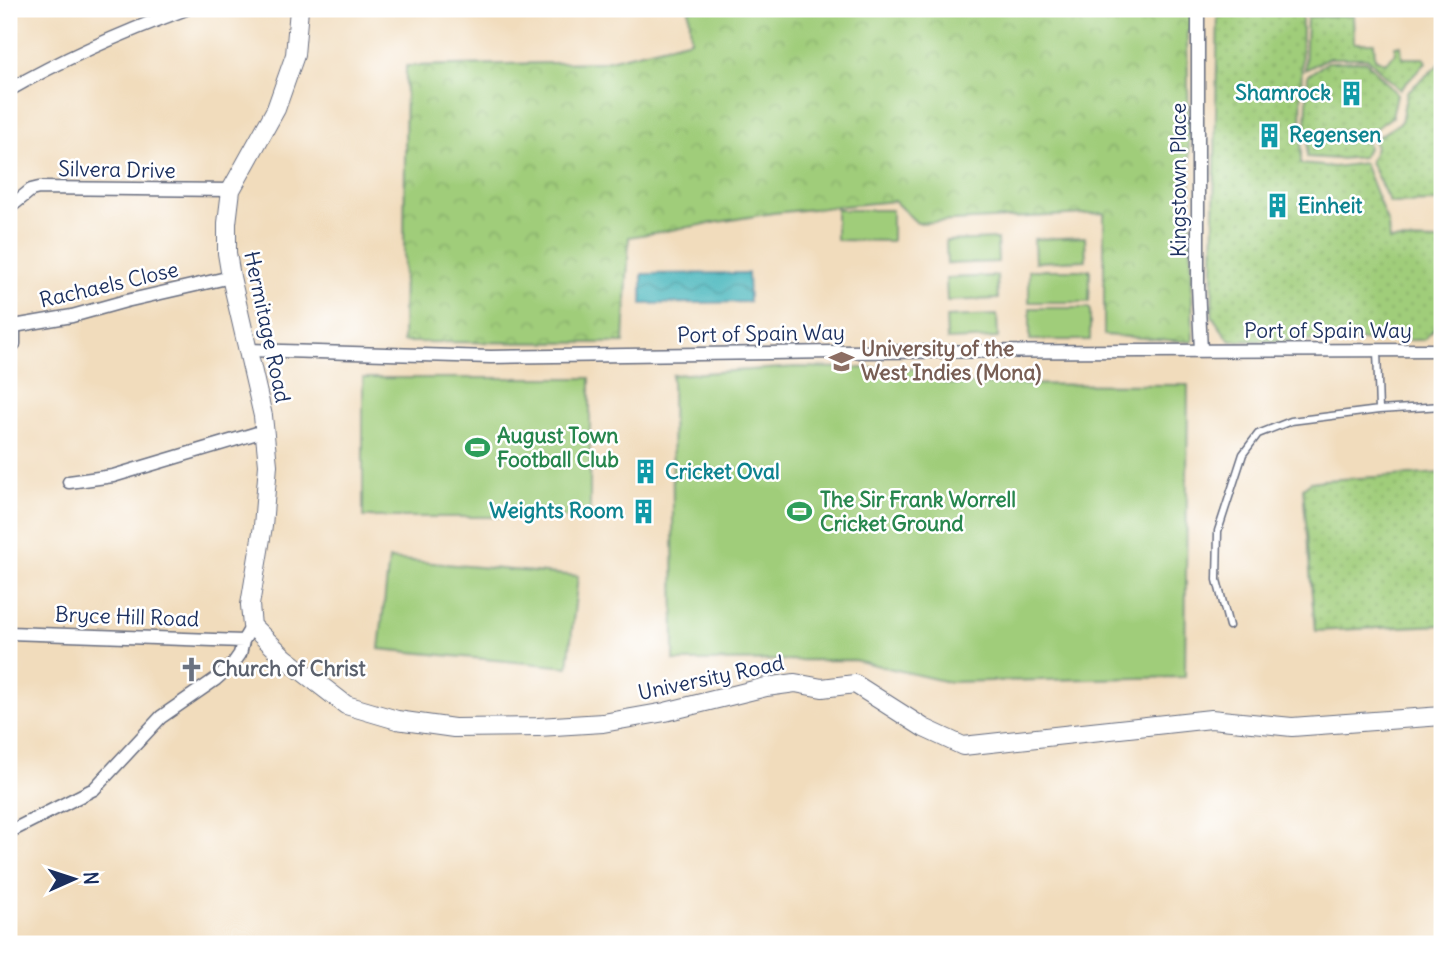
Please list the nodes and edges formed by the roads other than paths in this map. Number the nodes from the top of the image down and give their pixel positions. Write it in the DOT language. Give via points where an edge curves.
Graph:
graph roads {
  1 [pos="186,9"];
  2 [pos="299,9"];
  3 [pos="1198,9"];
  4 [pos="9,90"];
  5 [pos="231,190"];
  6 [pos="9,208"];
  7 [pos="230,277"];
  8 [pos="11,344"];
  9 [pos="248,349"];
  10 [pos="1377,350"];
  11 [pos="1442,350"];
  12 [pos="1201,352"];
  13 [pos="1442,406"];
  14 [pos="1379,410"];
  15 [pos="264,431"];
  16 [pos="69,482"];
  17 [pos="1229,626"];
  18 [pos="9,633"];
  19 [pos="248,634"];
  20 [pos="1442,716"];
  21 [pos="9,832"];
  1 -- 4 [label="street" via="59,61"];
  2 -- 5 [label="street, Hermitage Road" via="295,55 276,109"];
  3 -- 12 [label="street, Kingstown Place"];
  5 -- 6 [label="street, Silvera Drive" via="39,188"];
  5 -- 7 [label="street, Hermitage Road" via="227,223"];
  7 -- 8 [label="street, Rachaels Close" via="18,325 13,328"];
  7 -- 9 [label="street, Hermitage Road"];
  9 -- 12 [label="street, Port of Spain Way" via="491,358"];
  9 -- 15 [label="street, Hermitage Road"];
  10 -- 11 [label="street, Port of Spain Way"];
  10 -- 12 [label="street, Port of Spain Way"];
  10 -- 14 [label="lane"];
  13 -- 14 [label="lane"];
  14 -- 17 [label="lane" via="1291,421 1258,434 1243,454 1219,531 1217,580"];
  15 -- 16 [label="street" via="113,476"];
  15 -- 19 [label="street, Hermitage Road" via="268,466"];
  18 -- 19 [label="street, Bryce Hill Road"];
  19 -- 20 [label="street, University Road" via="346,705 397,720 454,728 603,723 795,683 822,688 855,684 924,728 963,746 1211,719 1292,727"];
  19 -- 21 [label="street" via="233,664 161,717 94,789"];
}
